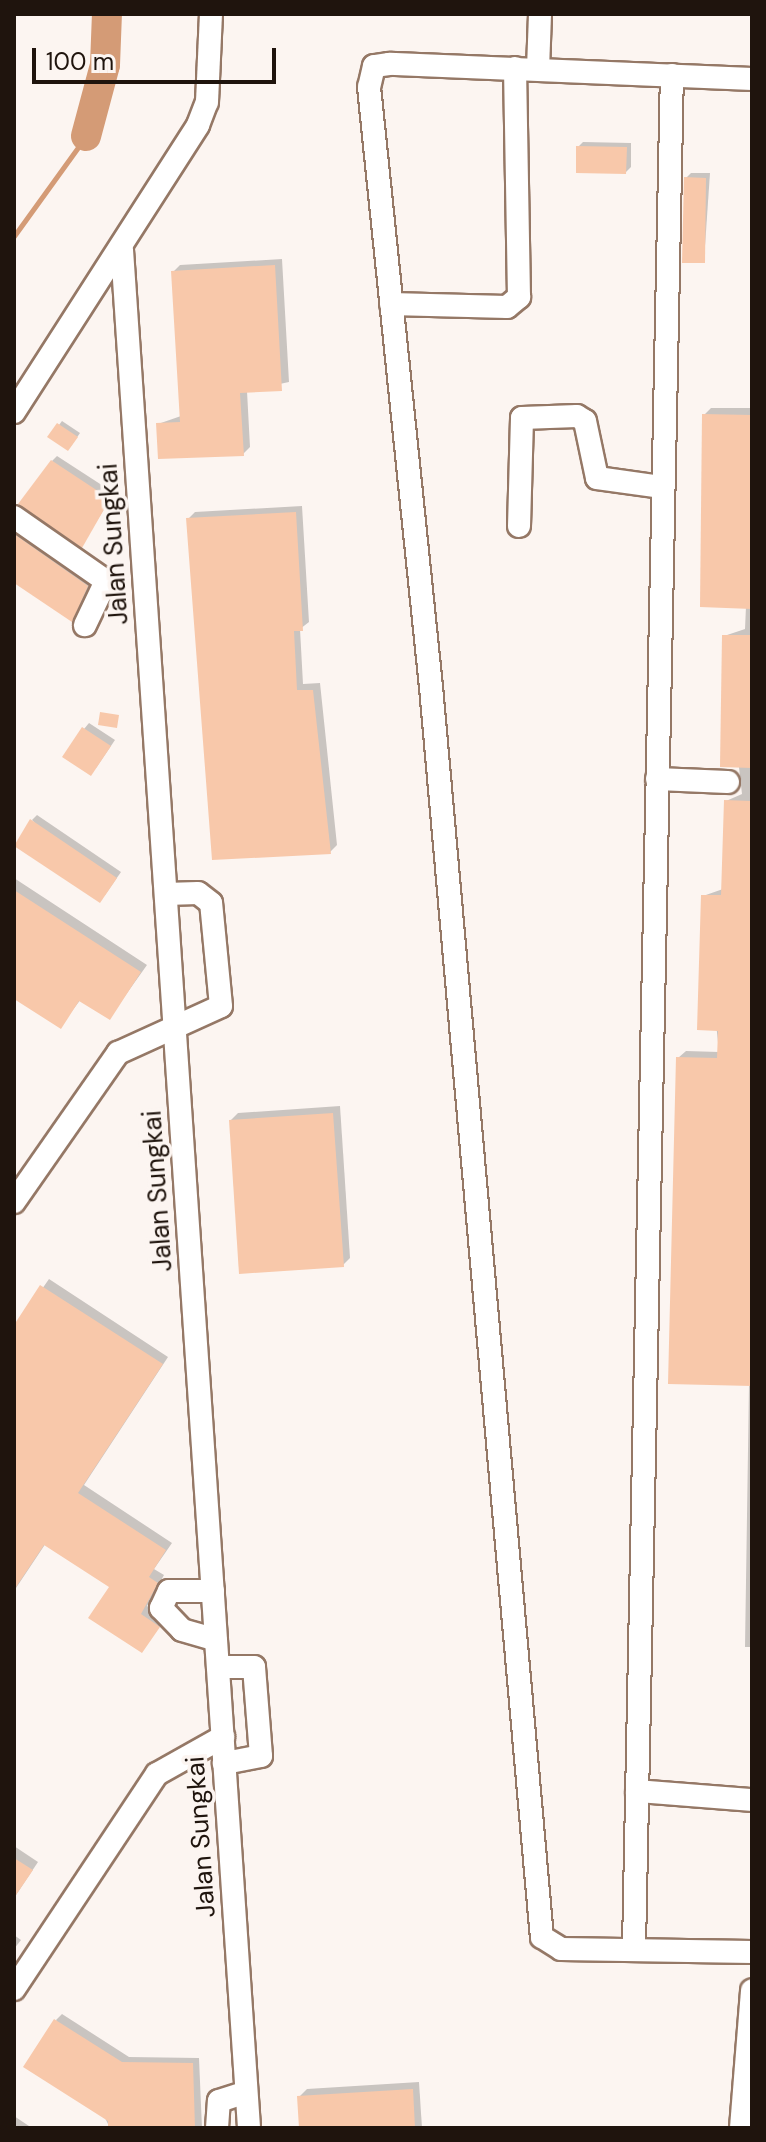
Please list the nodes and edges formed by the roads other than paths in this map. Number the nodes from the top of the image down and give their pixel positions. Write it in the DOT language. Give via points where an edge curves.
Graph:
graph roads {
  1 [pos="211,14"];
  2 [pos="540,14"];
  3 [pos="515,68"];
  4 [pos="538,69"];
  5 [pos="672,75"];
  6 [pos="752,79"];
  7 [pos="122,250"];
  8 [pos="391,304"];
  9 [pos="14,412"];
  10 [pos="662,487"];
  11 [pos="14,517"];
  12 [pos="519,526"];
  13 [pos="85,625"];
  14 [pos="657,779"];
  15 [pos="728,782"];
  16 [pos="166,894"];
  17 [pos="175,1028"];
  18 [pos="14,1202"];
  19 [pos="213,1591"];
  20 [pos="216,1640"];
  21 [pos="218,1667"];
  22 [pos="223,1737"];
  23 [pos="224,1763"];
  24 [pos="637,1791"];
  25 [pos="752,1800"];
  26 [pos="634,1947"];
  27 [pos="752,1952"];
  28 [pos="14,1989"];
  29 [pos="752,1990"];
  30 [pos="750,2012"];
  31 [pos="246,2092"];
  32 [pos="217,2128"];
  33 [pos="249,2128"];
  34 [pos="741,2128"];
  1 -- 7 [label="street" via="203,114"];
  2 -- 4 [label="street"];
  3 -- 4 [label="street"];
  3 -- 8 [label="street" via="519,297 507,307"];
  3 -- 8 [label="street" via="374,66 369,87"];
  4 -- 5 [label="street"];
  5 -- 6 [label="street"];
  5 -- 10 [label="street"];
  7 -- 9 [label="street"];
  7 -- 16 [label="street, Jalan Sungkai"];
  8 -- 26 [label="street" via="542,1937 561,1949"];
  10 -- 12 [label="street" via="597,478 585,421 577,416 522,418"];
  10 -- 14 [label="street"];
  11 -- 13 [label="street" via="106,581"];
  14 -- 15 [label="street"];
  14 -- 24 [label="street"];
  16 -- 17 [label="street, Jalan Sungkai"];
  16 -- 17 [label="street" via="198,893 218,919 221,1006"];
  17 -- 18 [label="street" via="118,1053"];
  17 -- 19 [label="street, Jalan Sungkai"];
  19 -- 20 [label="street, Jalan Sungkai"];
  19 -- 20 [label="street" via="169,1591 161,1608 182,1630"];
  20 -- 21 [label="street, Jalan Sungkai"];
  21 -- 22 [label="street, Jalan Sungkai"];
  21 -- 23 [label="street" via="254,1667 261,1756"];
  22 -- 23 [label="street, Jalan Sungkai"];
  22 -- 28 [label="street" via="157,1774"];
  23 -- 31 [label="street, Jalan Sungkai"];
  24 -- 25 [label="street"];
  24 -- 26 [label="street"];
  26 -- 27 [label="street"];
  29 -- 30 [label="street"];
  30 -- 34 [label="street"];
  31 -- 32 [label="street" via="219,2101"];
  31 -- 33 [label="street, Jalan Sungkai"];
}
